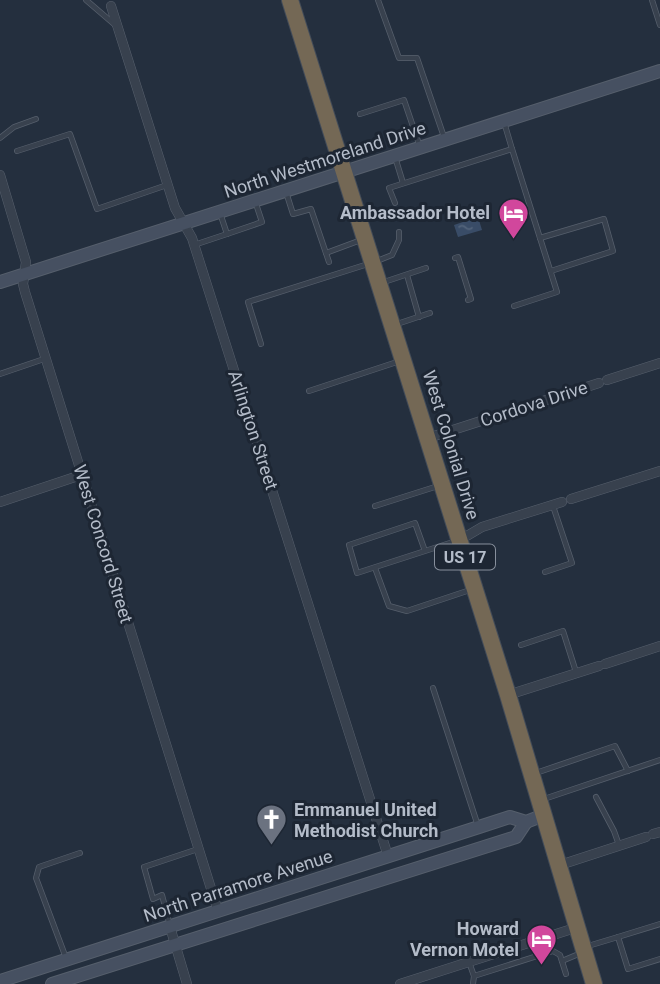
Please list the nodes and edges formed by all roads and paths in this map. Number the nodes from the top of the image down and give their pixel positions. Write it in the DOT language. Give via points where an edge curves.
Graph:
graph roads {
  1 [pos="86,0"];
  2 [pos="290,0"];
  3 [pos="378,0"];
  4 [pos="652,0"];
  5 [pos="111,6"];
  6 [pos="660,25"];
  7 [pos="117,27"];
  8 [pos="660,71"];
  9 [pos="360,114"];
  10 [pos="36,119"];
  11 [pos="504,121"];
  12 [pos="0,138"];
  13 [pos="445,140"];
  14 [pos="421,148"];
  15 [pos="512,149"];
  16 [pos="17,151"];
  17 [pos="395,156"];
  18 [pos="345,172"];
  19 [pos="0,175"];
  20 [pos="403,183"];
  21 [pos="167,184"];
  22 [pos="285,191"];
  23 [pos="255,201"];
  24 [pos="395,203"];
  25 [pos="4,205"];
  26 [pos="220,212"];
  27 [pos="184,223"];
  28 [pos="399,232"];
  29 [pos="226,234"];
  30 [pos="366,238"];
  31 [pos="540,238"];
  32 [pos="194,245"];
  33 [pos="326,253"];
  34 [pos="455,258"];
  35 [pos="329,262"];
  36 [pos="373,262"];
  37 [pos="426,268"];
  38 [pos="551,271"];
  39 [pos="24,275"];
  40 [pos="407,275"];
  41 [pos="0,282"];
  42 [pos="380,284"];
  43 [pos="468,300"];
  44 [pos="513,306"];
  45 [pos="430,313"];
  46 [pos="419,317"];
  47 [pos="394,325"];
  48 [pos="261,344"];
  49 [pos="45,359"];
  50 [pos="404,360"];
  51 [pos="660,363"];
  52 [pos="0,374"];
  53 [pos="309,391"];
  54 [pos="428,438"];
  55 [pos="660,471"];
  56 [pos="82,475"];
  57 [pos="443,485"];
  58 [pos="0,502"];
  59 [pos="562,502"];
  60 [pos="375,506"];
  61 [pos="460,540"];
  62 [pos="425,551"];
  63 [pos="375,568"];
  64 [pos="545,572"];
  65 [pos="475,589"];
  66 [pos="521,645"];
  67 [pos="660,646"];
  68 [pos="576,673"];
  69 [pos="433,688"];
  70 [pos="508,695"];
  71 [pos="660,760"];
  72 [pos="628,771"];
  73 [pos="532,775"];
  74 [pos="596,797"];
  75 [pos="542,808"];
  76 [pos="526,822"];
  77 [pos="478,827"];
  78 [pos="653,834"];
  79 [pos="619,846"];
  80 [pos="199,849"];
  81 [pos="80,853"];
  82 [pos="388,856"];
  83 [pos="560,865"];
  84 [pos="218,911"];
  85 [pos="660,924"];
  86 [pos="170,927"];
  87 [pos="578,927"];
  88 [pos="548,937"];
  89 [pos="618,937"];
  90 [pos="176,945"];
  91 [pos="584,950"];
  92 [pos="553,951"];
  93 [pos="66,959"];
  94 [pos="660,959"];
  95 [pos="562,961"];
  96 [pos="469,962"];
  97 [pos="566,974"];
  98 [pos="474,976"];
  99 [pos="0,981"];
  100 [pos="592,983"];
  101 [pos="52,984"];
  102 [pos="187,984"];
  103 [pos="400,984"];
  104 [pos="473,984"];
  1 -- 7 [label="lane"];
  2 -- 18 [label="highway, West Colonial Drive / US 17"];
  3 -- 13 [label="lane" via="399,58 417,58"];
  4 -- 6 [label="lane"];
  5 -- 7 [label="street, Arlington Street"];
  7 -- 21 [label="street, Arlington Street"];
  8 -- 11 [label="street, North Westmoreland Drive"];
  9 -- 14 [label="lane" via="404,100"];
  10 -- 12 [label="lane"];
  11 -- 13 [label="street, North Westmoreland Drive"];
  11 -- 15 [label="lane"];
  13 -- 14 [label="street, North Westmoreland Drive"];
  14 -- 17 [label="street, North Westmoreland Drive"];
  15 -- 20 [label="lane"];
  15 -- 31 [label="lane"];
  16 -- 21 [label="lane" via="70,134 97,209"];
  17 -- 18 [label="street, North Westmoreland Drive"];
  17 -- 20 [label="lane"];
  18 -- 22 [label="street, North Westmoreland Drive"];
  18 -- 30 [label="highway, West Colonial Drive / US 17"];
  19 -- 25 [label="street, West Concord Street"];
  20 -- 24 [label="lane" via="389,188"];
  21 -- 27 [label="street, Arlington Street"];
  22 -- 23 [label="street, North Westmoreland Drive"];
  22 -- 33 [label="lane" via="293,214 311,209"];
  23 -- 26 [label="street, North Westmoreland Drive"];
  23 -- 29 [label="lane" via="262,222"];
  25 -- 39 [label="street, West Concord Street" via="26,262"];
  26 -- 27 [label="street, North Westmoreland Drive"];
  26 -- 29 [label="lane"];
  27 -- 32 [label="street, Arlington Street"];
  27 -- 39 [label="street, North Westmoreland Drive"];
  28 -- 36 [label="lane" via="392,256"];
  29 -- 32 [label="lane"];
  30 -- 33 [label="lane"];
  30 -- 36 [label="highway, West Colonial Drive / US 17"];
  31 -- 38 [label="lane"];
  31 -- 38 [label="lane" via="604,219 613,251"];
  32 -- 82 [label="street, Arlington Street"];
  33 -- 35 [label="lane"];
  34 -- 43 [label="lane"];
  36 -- 42 [label="highway, West Colonial Drive / US 17"];
  36 -- 48 [label="lane" via="248,302"];
  37 -- 40 [label="lane"];
  38 -- 44 [label="lane" via="557,292"];
  39 -- 41 [label="street, North Westmoreland Drive"];
  39 -- 49 [label="street, West Concord Street"];
  40 -- 42 [label="lane"];
  40 -- 46 [label="lane"];
  42 -- 47 [label="highway, West Colonial Drive / US 17"];
  45 -- 46 [label="lane"];
  46 -- 47 [label="lane"];
  47 -- 50 [label="highway, West Colonial Drive / US 17"];
  49 -- 52 [label="lane"];
  49 -- 56 [label="street, West Concord Street"];
  50 -- 53 [label="lane"];
  50 -- 54 [label="highway, West Colonial Drive / US 17"];
  51 -- 54 [label="street, Cordova Drive"];
  54 -- 57 [label="highway, West Colonial Drive / US 17"];
  55 -- 59 [label="street"];
  56 -- 58 [label="street"];
  56 -- 80 [label="street, West Concord Street"];
  57 -- 60 [label="lane"];
  57 -- 61 [label="highway, West Colonial Drive / US 17"];
  59 -- 61 [label="street" via="482,527"];
  59 -- 64 [label="lane" via="572,563"];
  61 -- 62 [label="lane"];
  61 -- 65 [label="highway, West Colonial Drive / US 17"];
  62 -- 63 [label="lane"];
  62 -- 63 [label="lane" via="415,523 349,545 358,573"];
  63 -- 65 [label="lane" via="389,606 407,611"];
  65 -- 70 [label="highway, West Colonial Drive / US 17"];
  66 -- 68 [label="lane" via="564,632"];
  67 -- 68 [label="street"];
  68 -- 70 [label="street"];
  69 -- 77 [label="lane"];
  70 -- 73 [label="highway, West Colonial Drive / US 17"];
  71 -- 72 [label="lane"];
  72 -- 73 [label="lane" via="615,746"];
  72 -- 75 [label="lane"];
  73 -- 75 [label="highway, West Colonial Drive / US 17"];
  74 -- 79 [label="lane"];
  75 -- 76 [label="street, North Parramore Avenue"];
  75 -- 83 [label="highway, West Colonial Drive / US 17"];
  76 -- 77 [label="street, North Parramore Avenue" via="510,817"];
  76 -- 90 [label="street, North Parramore Avenue" via="516,837"];
  77 -- 82 [label="street, North Parramore Avenue"];
  78 -- 79 [label="street"];
  79 -- 83 [label="street"];
  80 -- 84 [label="street, West Concord Street"];
  80 -- 86 [label="lane" via="144,867 153,899 162,895"];
  81 -- 93 [label="lane" via="39,867 36,878"];
  82 -- 84 [label="street, North Parramore Avenue"];
  83 -- 87 [label="highway, West Colonial Drive / US 17"];
  84 -- 86 [label="street, North Parramore Avenue"];
  85 -- 89 [label="lane"];
  86 -- 90 [label="street"];
  86 -- 93 [label="street, North Parramore Avenue"];
  87 -- 88 [label="street"];
  87 -- 91 [label="highway, West Colonial Drive / US 17"];
  88 -- 92 [label="lane"];
  88 -- 96 [label="street"];
  89 -- 91 [label="lane"];
  89 -- 94 [label="lane" via="628,969"];
  90 -- 101 [label="street, North Parramore Avenue"];
  90 -- 102 [label="street"];
  91 -- 95 [label="lane"];
  91 -- 100 [label="highway, West Colonial Drive / US 17"];
  92 -- 95 [label="lane"];
  92 -- 98 [label="lane"];
  93 -- 99 [label="street, North Parramore Avenue"];
  95 -- 97 [label="lane"];
  96 -- 98 [label="lane"];
  96 -- 103 [label="street"];
  98 -- 104 [label="lane"];
}
